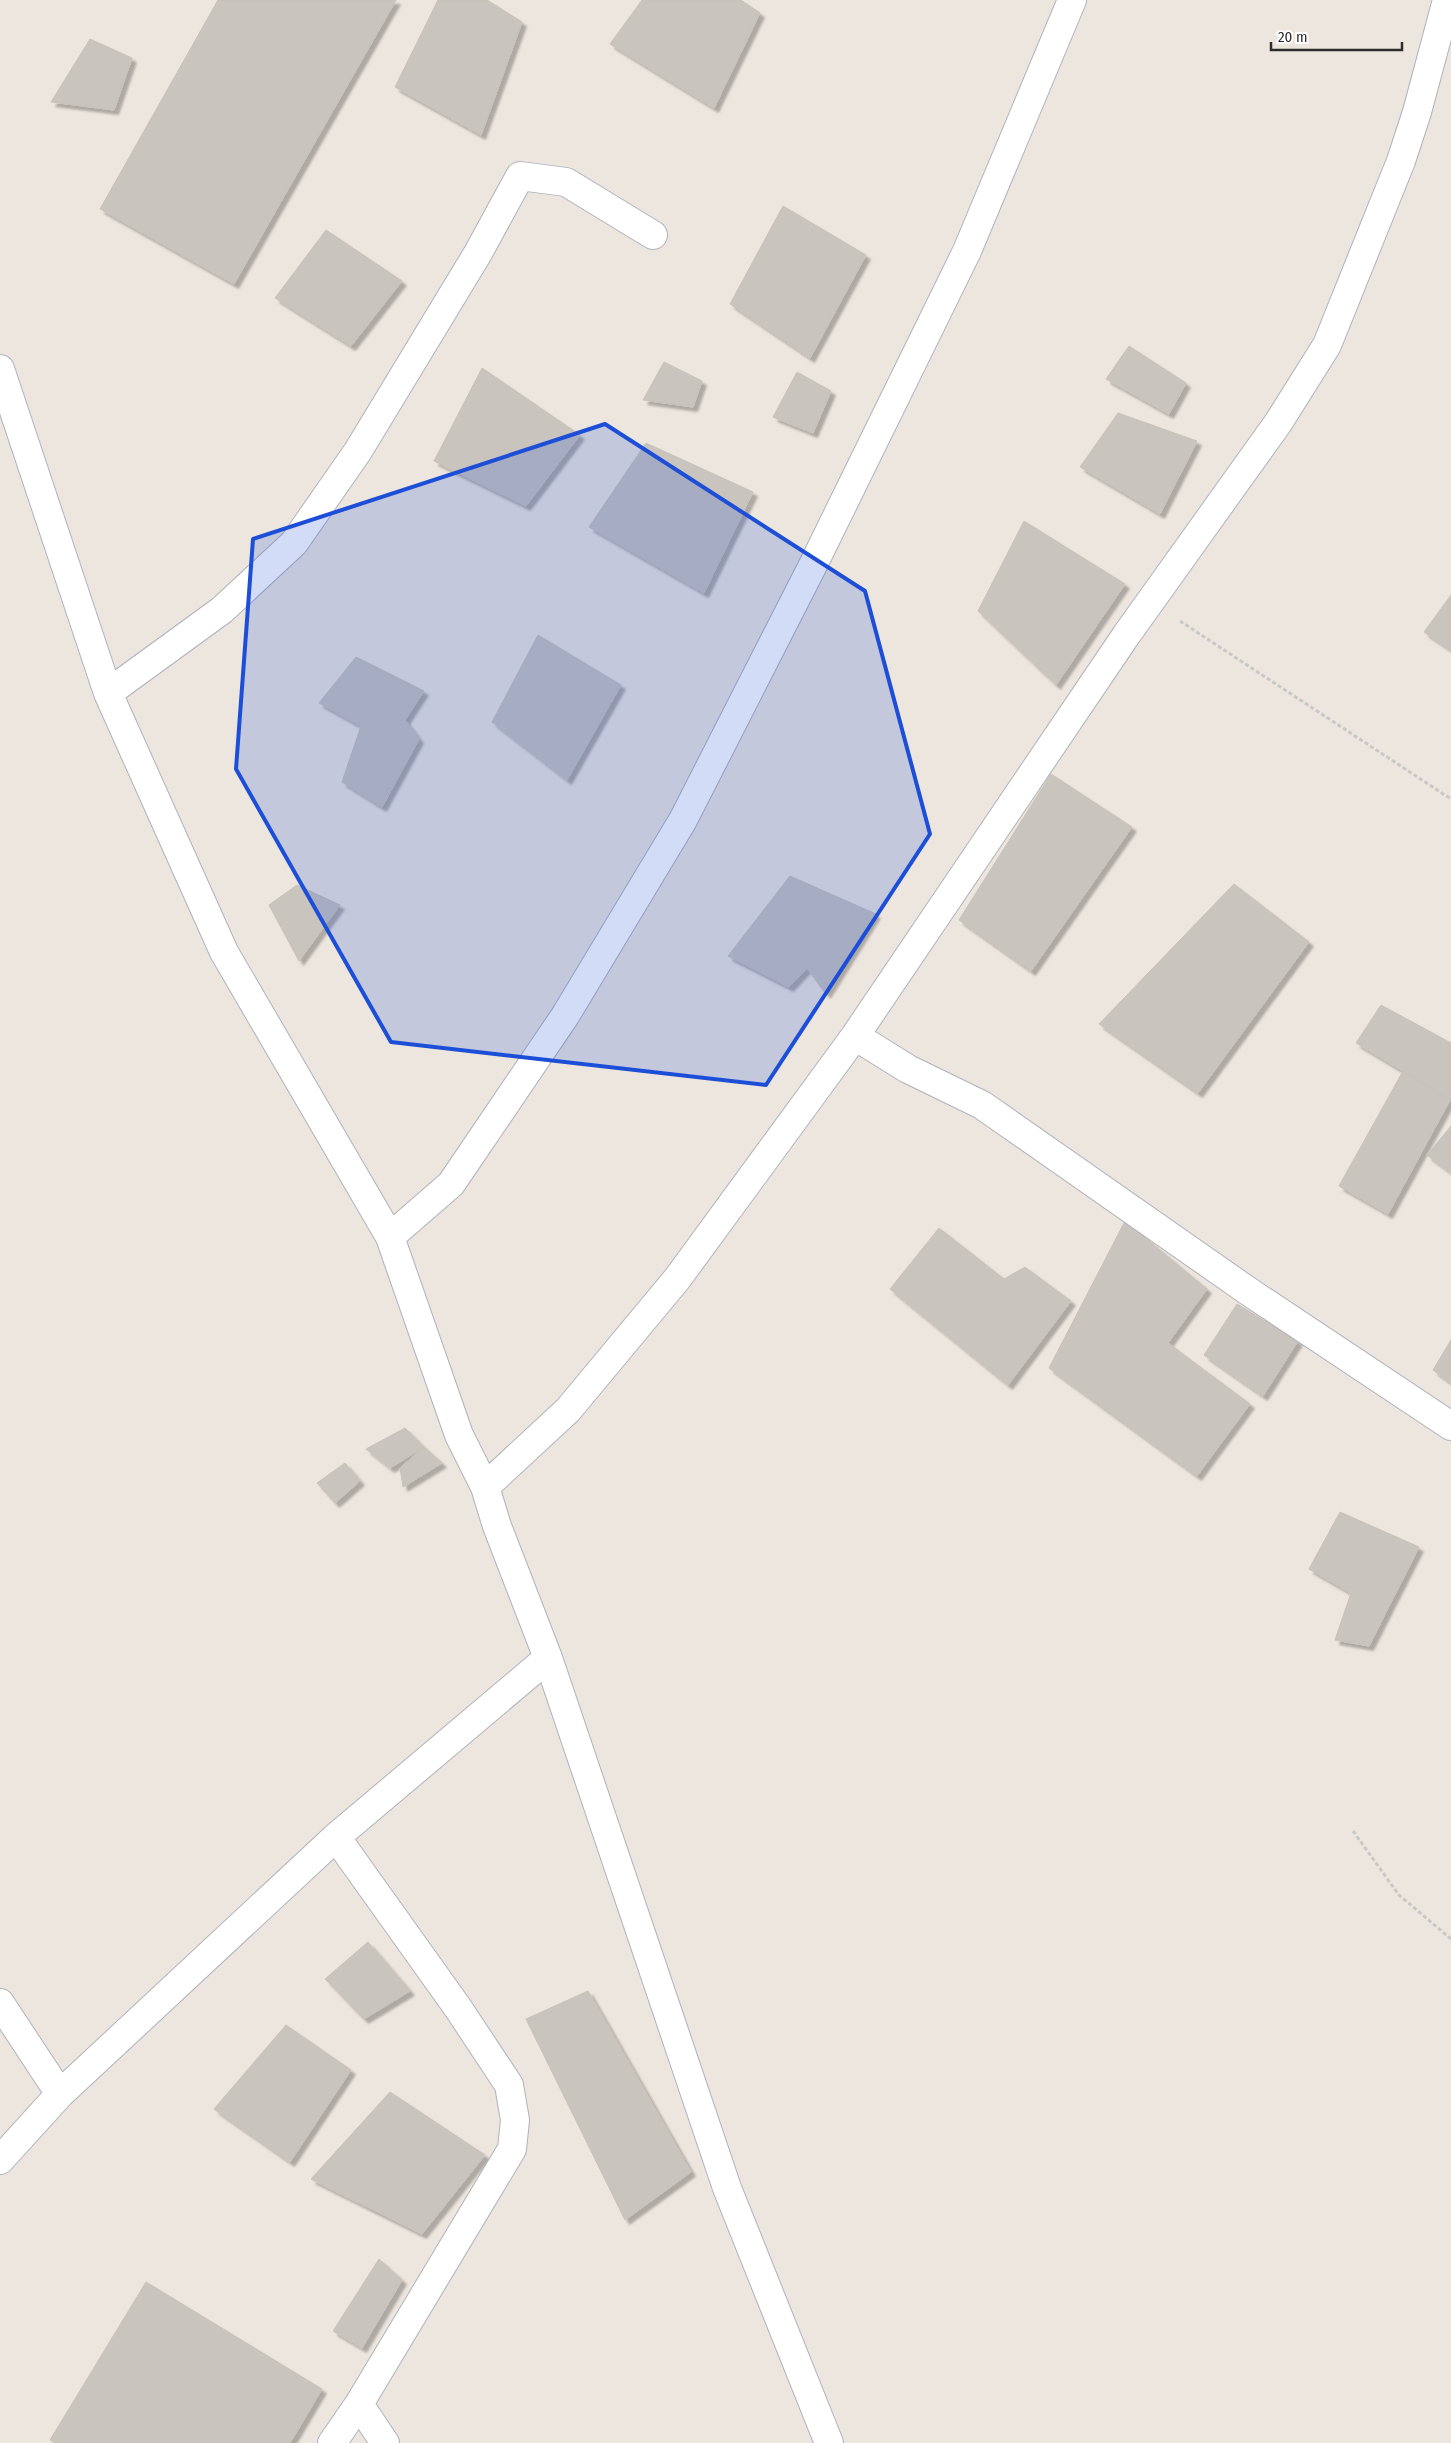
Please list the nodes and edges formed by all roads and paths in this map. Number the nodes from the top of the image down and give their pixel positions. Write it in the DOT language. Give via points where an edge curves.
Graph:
graph roads {
  1 [pos="1072,0"];
  2 [pos="1447,0"];
  3 [pos="653,235"];
  4 [pos="0,370"];
  5 [pos="1150,601"];
  6 [pos="108,693"];
  7 [pos="1451,799"];
  8 [pos="855,1036"];
  9 [pos="390,1237"];
  10 [pos="1451,1426"];
  11 [pos="485,1487"];
  12 [pos="548,1658"];
  13 [pos="1353,1831"];
  14 [pos="336,1837"];
  15 [pos="1451,1939"];
  16 [pos="0,2003"];
  17 [pos="60,2094"];
  18 [pos="0,2160"];
  19 [pos="360,2404"];
  20 [pos="332,2443"];
  21 [pos="385,2443"];
  22 [pos="829,2443"];
  1 -- 9 [label="street" via="967,251 683,820 565,1016 451,1184"];
  2 -- 5 [label="street" via="1401,161 1327,345 1278,423"];
  3 -- 6 [label="street" via="566,182 520,176 478,253 358,451 294,543 222,610"];
  4 -- 6 [label="street"];
  5 -- 7 [label="path"];
  5 -- 8 [label="street"];
  6 -- 9 [label="street" via="224,952"];
  8 -- 10 [label="street" via="908,1069 982,1105 1248,1291"];
  8 -- 11 [label="street" via="677,1279 568,1410"];
  9 -- 11 [label="street" via="459,1435"];
  11 -- 12 [label="street"];
  12 -- 14 [label="street"];
  12 -- 22 [label="street" via="727,2188"];
  13 -- 15 [label="path" via="1399,1894"];
  14 -- 17 [label="street"];
  14 -- 19 [label="street" via="509,2085 515,2120 512,2149"];
  16 -- 17 [label="street"];
  17 -- 18 [label="street"];
  19 -- 20 [label="street"];
  19 -- 21 [label="street"];
}
